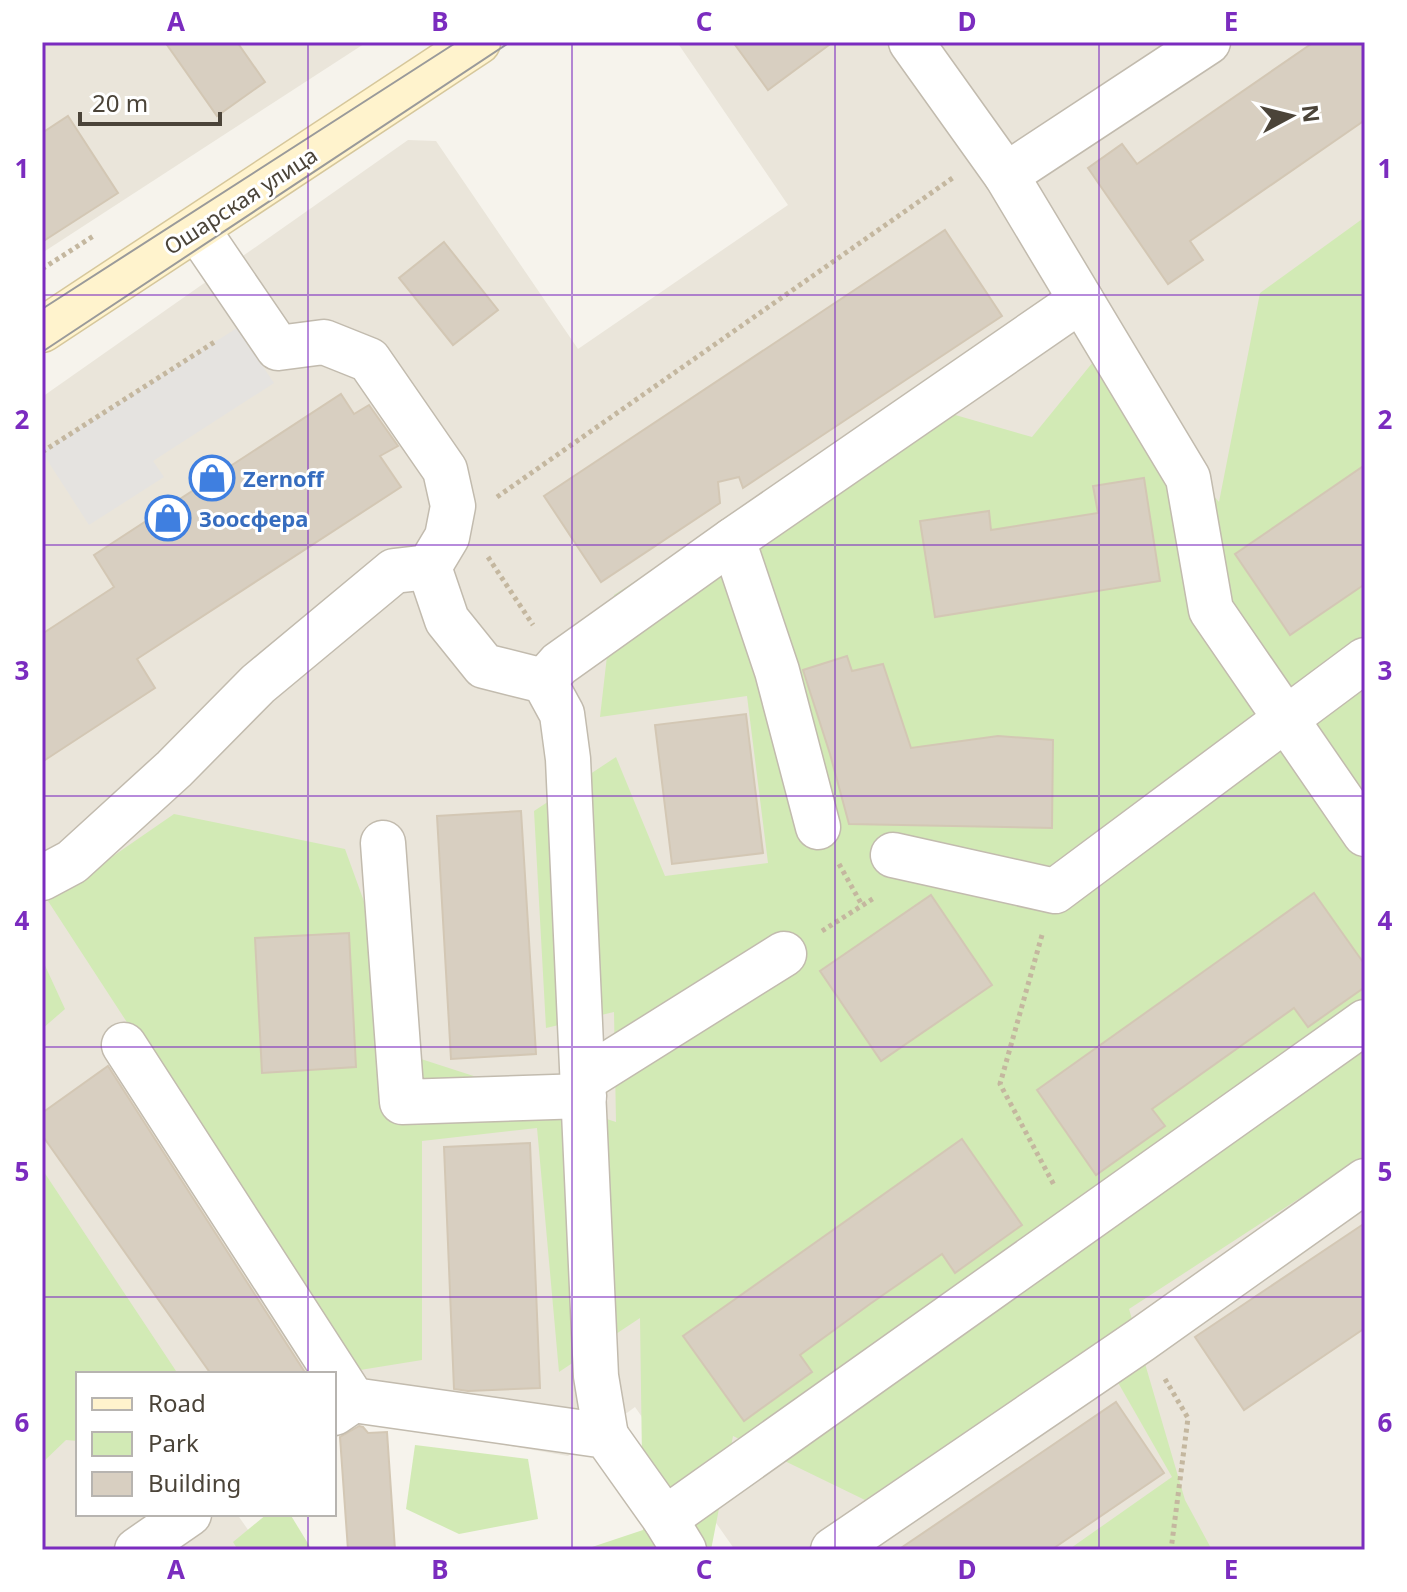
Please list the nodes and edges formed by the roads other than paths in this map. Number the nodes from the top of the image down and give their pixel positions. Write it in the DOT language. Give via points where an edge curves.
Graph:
graph roads {
  1 [pos="478,42"];
  2 [pos="911,42"];
  3 [pos="1208,42"];
  4 [pos="998,163"];
  5 [pos="197,229"];
  6 [pos="1081,300"];
  7 [pos="42,330"];
  8 [pos="733,540"];
  9 [pos="429,567"];
  10 [pos="1365,660"];
  11 [pos="552,673"];
  12 [pos="1286,719"];
  13 [pos="818,827"];
  14 [pos="1365,834"];
  15 [pos="383,843"];
  16 [pos="911,859"];
  17 [pos="42,878"];
  18 [pos="784,954"];
  19 [pos="1358,1044"];
  20 [pos="124,1045"];
  21 [pos="583,1088"];
  22 [pos="1365,1181"];
  23 [pos="323,1372"];
  24 [pos="344,1406"];
  25 [pos="606,1436"];
  26 [pos="186,1516"];
  27 [pos="674,1534"];
  28 [pos="137,1550"];
  29 [pos="833,1550"];
  1 -- 5 [label="street, Ошарская улица"];
  2 -- 4 [label="street"];
  3 -- 4 [label="street"];
  4 -- 6 [label="street"];
  5 -- 7 [label="street, Ошарская улица"];
  5 -- 9 [label="street" via="278,348 324,342 369,360 445,470 453,506 447,537"];
  6 -- 8 [label="street"];
  6 -- 12 [label="street" via="1188,478 1211,610"];
  8 -- 11 [label="street"];
  8 -- 13 [label="street" via="777,671"];
  9 -- 11 [label="street" via="447,620 484,666"];
  9 -- 17 [label="street" via="394,571 258,684 72,862"];
  10 -- 12 [label="street"];
  11 -- 21 [label="street" via="568,759"];
  12 -- 14 [label="street"];
  12 -- 16 [label="street" via="1055,891"];
  15 -- 21 [label="street" via="402,1102"];
  18 -- 21 [label="street"];
  19 -- 27 [label="street" via="1076,1225"];
  20 -- 23 [label="street"];
  21 -- 25 [label="street" via="596,1376"];
  22 -- 29 [label="street"];
  24 -- 25 [label="street"];
  25 -- 27 [label="street"];
  26 -- 28 [label="street"];
}
